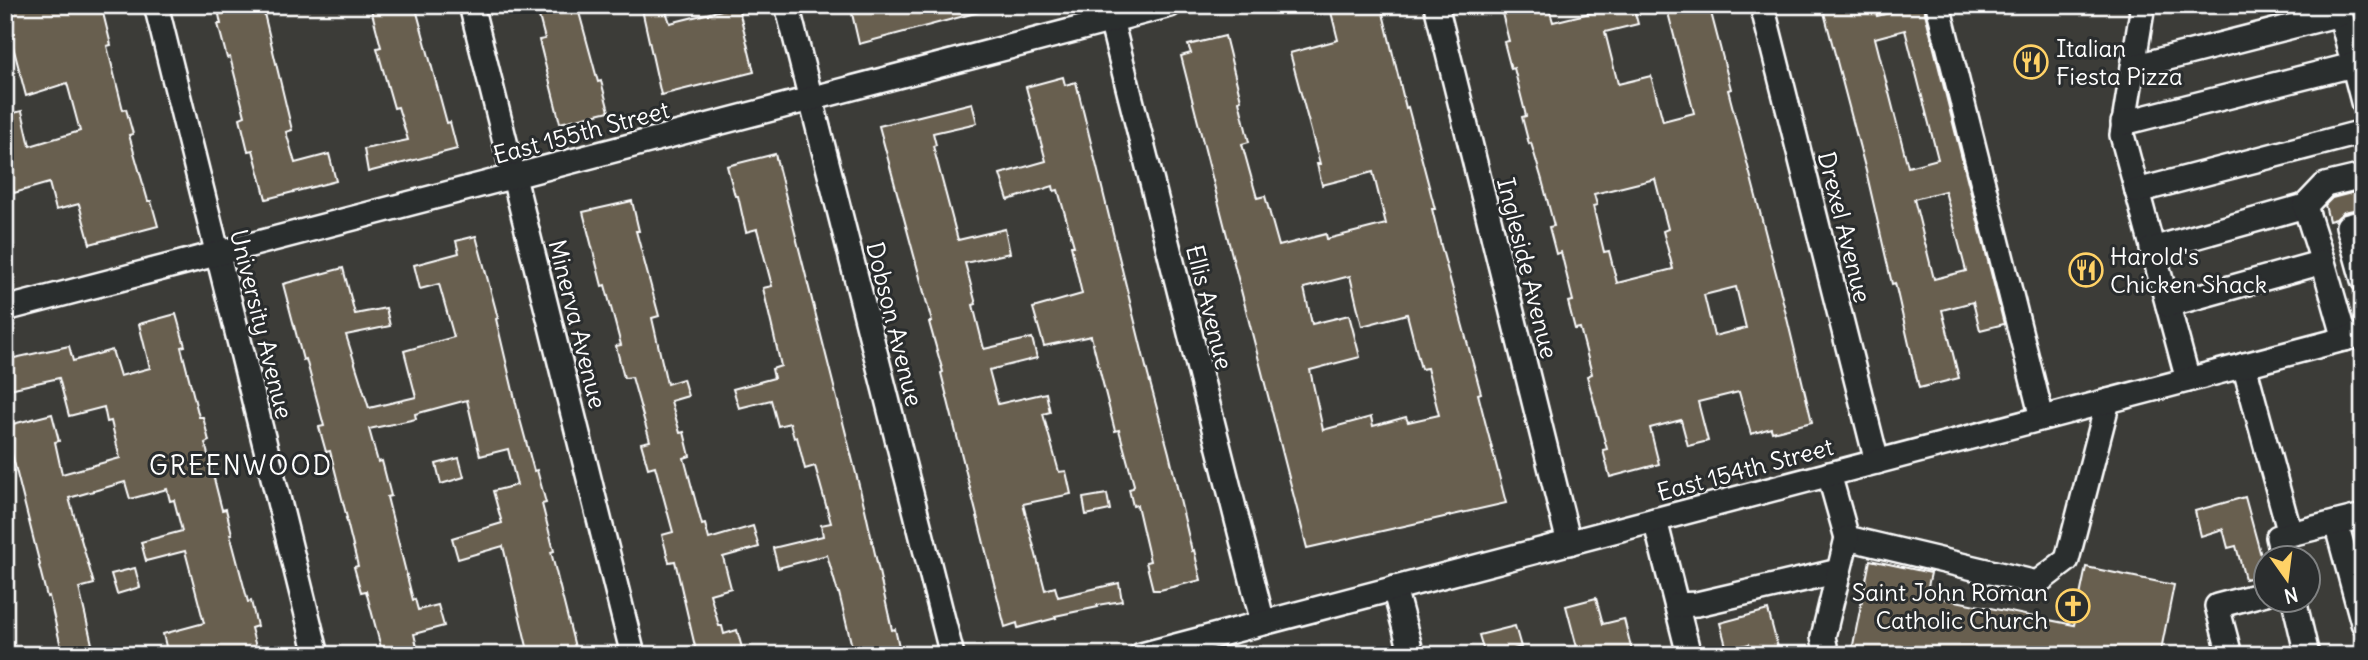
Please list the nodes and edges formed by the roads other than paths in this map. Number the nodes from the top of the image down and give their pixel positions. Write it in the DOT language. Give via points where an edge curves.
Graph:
graph roads {
  1 [pos="156,5"];
  2 [pos="471,5"];
  3 [pos="787,5"];
  4 [pos="1170,5"];
  5 [pos="1436,5"];
  6 [pos="1762,5"];
  7 [pos="1938,5"];
  8 [pos="2140,5"];
  9 [pos="2339,10"];
  10 [pos="1109,13"];
  11 [pos="2353,65"];
  12 [pos="2133,67"];
  13 [pos="811,99"];
  14 [pos="2363,102"];
  15 [pos="2123,123"];
  16 [pos="2363,132"];
  17 [pos="2363,176"];
  18 [pos="514,177"];
  19 [pos="2137,191"];
  20 [pos="2305,206"];
  21 [pos="2363,222"];
  22 [pos="2152,248"];
  23 [pos="218,254"];
  24 [pos="2359,255"];
  25 [pos="2323,262"];
  26 [pos="2363,281"];
  27 [pos="2168,305"];
  28 [pos="5,309"];
  29 [pos="2354,337"];
  30 [pos="2244,366"];
  31 [pos="2188,380"];
  32 [pos="2108,401"];
  33 [pos="2042,418"];
  34 [pos="1877,462"];
  35 [pos="1829,474"];
  36 [pos="2363,516"];
  37 [pos="1655,520"];
  38 [pos="2336,523"];
  39 [pos="2290,534"];
  40 [pos="1847,538"];
  41 [pos="1569,543"];
  42 [pos="2280,544"];
  43 [pos="1839,571"];
  44 [pos="1394,589"];
  45 [pos="2252,597"];
  46 [pos="1677,605"];
  47 [pos="2297,614"];
  48 [pos="1263,623"];
  49 [pos="2363,623"];
  50 [pos="317,655"];
  51 [pos="633,655"];
  52 [pos="952,655"];
  53 [pos="1142,655"];
  54 [pos="1412,655"];
  55 [pos="1689,655"];
  56 [pos="1827,655"];
  57 [pos="2230,655"];
  58 [pos="2307,655"];
  1 -- 23 [label="street, University Avenue"];
  2 -- 18 [label="street, Minerva Avenue"];
  3 -- 13 [label="street, Dobson Avenue"];
  4 -- 10 [label="street, East 155th Street"];
  5 -- 41 [label="street, Ingleside Avenue"];
  6 -- 34 [label="street, Drexel Avenue"];
  7 -- 33 [label="street"];
  8 -- 12 [label="street"];
  9 -- 11 [label="street"];
  9 -- 12 [label="street"];
  10 -- 13 [label="street, East 155th Street"];
  10 -- 48 [label="street, Ellis Avenue"];
  11 -- 14 [label="street"];
  11 -- 15 [label="street"];
  12 -- 15 [label="street"];
  13 -- 18 [label="street, East 155th Street"];
  13 -- 52 [label="street, Dobson Avenue"];
  15 -- 19 [label="street"];
  16 -- 19 [label="street"];
  17 -- 20 [label="street" via="2325,185"];
  18 -- 23 [label="street, East 155th Street"];
  18 -- 51 [label="street, Minerva Avenue"];
  19 -- 22 [label="street"];
  20 -- 22 [label="street"];
  20 -- 25 [label="street"];
  21 -- 24 [label="street" via="2348,226"];
  22 -- 27 [label="street"];
  23 -- 28 [label="street, East 155th Street"];
  23 -- 50 [label="street, University Avenue"];
  24 -- 26 [label="street"];
  25 -- 27 [label="street"];
  25 -- 29 [label="street"];
  27 -- 31 [label="street"];
  29 -- 30 [label="street, East 154th Street"];
  30 -- 31 [label="street, East 154th Street"];
  30 -- 39 [label="street"];
  31 -- 32 [label="street, East 154th Street"];
  32 -- 33 [label="street, East 154th Street"];
  32 -- 40 [label="street" via="2067,560 2037,583"];
  33 -- 34 [label="street, East 154th Street"];
  34 -- 35 [label="street, East 154th Street"];
  35 -- 37 [label="street, East 154th Street"];
  35 -- 40 [label="street"];
  36 -- 38 [label="street"];
  37 -- 41 [label="street, East 154th Street"];
  37 -- 46 [label="street"];
  38 -- 39 [label="street"];
  38 -- 49 [label="street"];
  39 -- 42 [label="street" via="2278,537"];
  40 -- 43 [label="street"];
  41 -- 44 [label="street, East 154th Street"];
  43 -- 46 [label="street"];
  43 -- 56 [label="street" via="1823,638"];
  44 -- 48 [label="street, East 154th Street"];
  44 -- 54 [label="street"];
  45 -- 57 [label="street" via="2217,606"];
  46 -- 55 [label="street"];
  47 -- 58 [label="street"];
  48 -- 53 [label="street, East 154th Street"];
}
